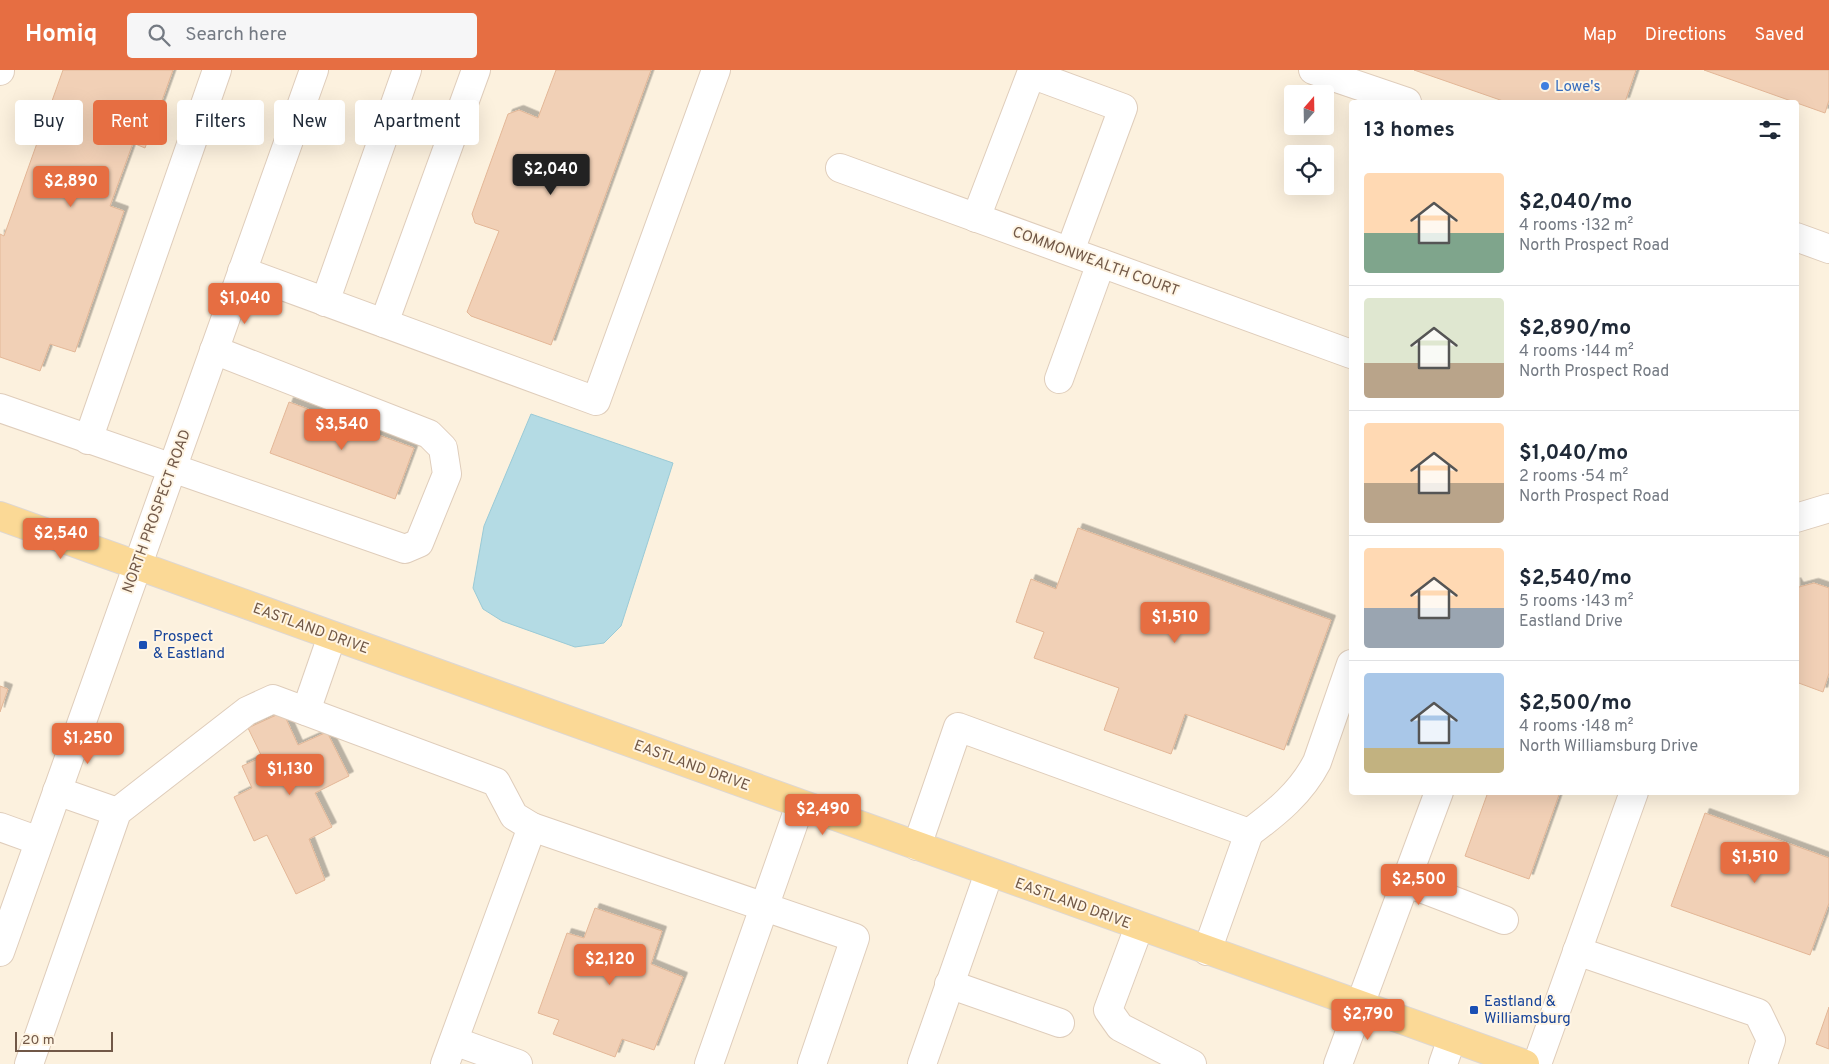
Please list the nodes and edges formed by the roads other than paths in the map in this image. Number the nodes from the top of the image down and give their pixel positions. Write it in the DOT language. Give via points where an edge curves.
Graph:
graph roads {
  1 [pos="217,70"];
  2 [pos="314,70"];
  3 [pos="407,70"];
  4 [pos="476,70"];
  5 [pos="716,70"];
  6 [pos="1313,70"];
  7 [pos="1401,100"];
  8 [pos="840,168"];
  9 [pos="976,218"];
  10 [pos="1799,238"];
  11 [pos="1829,248"];
  12 [pos="1070,251"];
  13 [pos="1101,263"];
  14 [pos="242,271"];
  15 [pos="325,302"];
  16 [pos="384,323"];
  17 [pos="214,350"];
  18 [pos="1349,353"];
  19 [pos="1059,379"];
  20 [pos="0,408"];
  21 [pos="88,440"];
  22 [pos="171,469"];
  23 [pos="1829,508"];
  24 [pos="0,516"];
  25 [pos="1799,517"];
  26 [pos="137,565"];
  27 [pos="332,636"];
  28 [pos="1349,670"];
  29 [pos="306,711"];
  30 [pos="57,791"];
  31 [pos="1438,795"];
  32 [pos="1633,795"];
  33 [pos="800,804"];
  34 [pos="117,812"];
  35 [pos="0,826"];
  36 [pos="532,827"];
  37 [pos="1248,833"];
  38 [pos="39,841"];
  39 [pos="917,846"];
  40 [pos="988,873"];
  41 [pos="1405,882"];
  42 [pos="765,906"];
  43 [pos="1504,920"];
  44 [pos="1139,927"];
  45 [pos="1207,951"];
  46 [pos="1577,951"];
  47 [pos="0,952"];
  48 [pos="949,984"];
  49 [pos="1358,1005"];
  50 [pos="1060,1024"];
  51 [pos="1452,1038"];
  52 [pos="450,1053"];
  53 [pos="29,1064"];
  54 [pos="518,1064"];
  55 [pos="709,1064"];
  56 [pos="812,1064"];
  57 [pos="922,1064"];
  58 [pos="1192,1064"];
  59 [pos="1338,1064"];
  60 [pos="1443,1064"];
  61 [pos="1525,1064"];
  62 [pos="1537,1064"];
  63 [pos="1763,1064"];
  1 -- 21 [label="street"];
  2 -- 14 [label="street, NORTH PROSPECT ROAD"];
  3 -- 15 [label="street"];
  4 -- 16 [label="street"];
  5 -- 16 [label="street" via="596,401"];
  6 -- 7 [label="street"];
  8 -- 9 [label="street, COMMONWEALTH COURT"];
  9 -- 12 [label="street, COMMONWEALTH COURT"];
  9 -- 12 [label="street" via="1031,74 1123,108"];
  10 -- 11 [label="street"];
  12 -- 13 [label="street, COMMONWEALTH COURT"];
  13 -- 18 [label="street, COMMONWEALTH COURT"];
  13 -- 19 [label="street"];
  14 -- 15 [label="street"];
  14 -- 17 [label="street, NORTH PROSPECT ROAD"];
  15 -- 16 [label="street"];
  17 -- 22 [label="street, NORTH PROSPECT ROAD"];
  17 -- 22 [label="street" via="429,434 443,448 447,474 419,544 405,549"];
  20 -- 21 [label="street"];
  21 -- 22 [label="street"];
  22 -- 26 [label="street, NORTH PROSPECT ROAD"];
  23 -- 25 [label="street"];
  24 -- 26 [label="main road, EASTLAND DRIVE"];
  26 -- 27 [label="main road, EASTLAND DRIVE"];
  26 -- 30 [label="street, NORTH PROSPECT ROAD"];
  27 -- 29 [label="street"];
  27 -- 33 [label="main road, EASTLAND DRIVE"];
  28 -- 37 [label="street" via="1310,776 1280,809"];
  29 -- 34 [label="street" via="273,699 247,711"];
  29 -- 36 [label="street" via="496,782 514,816"];
  30 -- 34 [label="street"];
  30 -- 38 [label="street, NORTH PROSPECT ROAD"];
  31 -- 41 [label="street"];
  32 -- 46 [label="street"];
  33 -- 39 [label="main road, EASTLAND DRIVE"];
  33 -- 42 [label="street"];
  34 -- 53 [label="street"];
  35 -- 38 [label="street"];
  36 -- 42 [label="street"];
  36 -- 52 [label="street"];
  37 -- 39 [label="street" via="958,727"];
  37 -- 45 [label="street"];
  38 -- 47 [label="street, NORTH PROSPECT ROAD"];
  39 -- 40 [label="main road, EASTLAND DRIVE"];
  40 -- 44 [label="main road, EASTLAND DRIVE"];
  40 -- 48 [label="street"];
  41 -- 43 [label="street"];
  41 -- 49 [label="street"];
  42 -- 55 [label="street"];
  42 -- 56 [label="street" via="855,938"];
  44 -- 45 [label="main road, EASTLAND DRIVE"];
  44 -- 58 [label="street" via="1108,1010 1120,1027"];
  45 -- 49 [label="main road, EASTLAND DRIVE"];
  46 -- 62 [label="street"];
  46 -- 63 [label="street" via="1758,1014 1771,1040"];
  48 -- 50 [label="street"];
  48 -- 57 [label="street"];
  49 -- 51 [label="main road, EASTLAND DRIVE"];
  49 -- 59 [label="street"];
  51 -- 60 [label="street"];
  51 -- 61 [label="main road, EASTLAND DRIVE"];
  52 -- 54 [label="street"];
}
